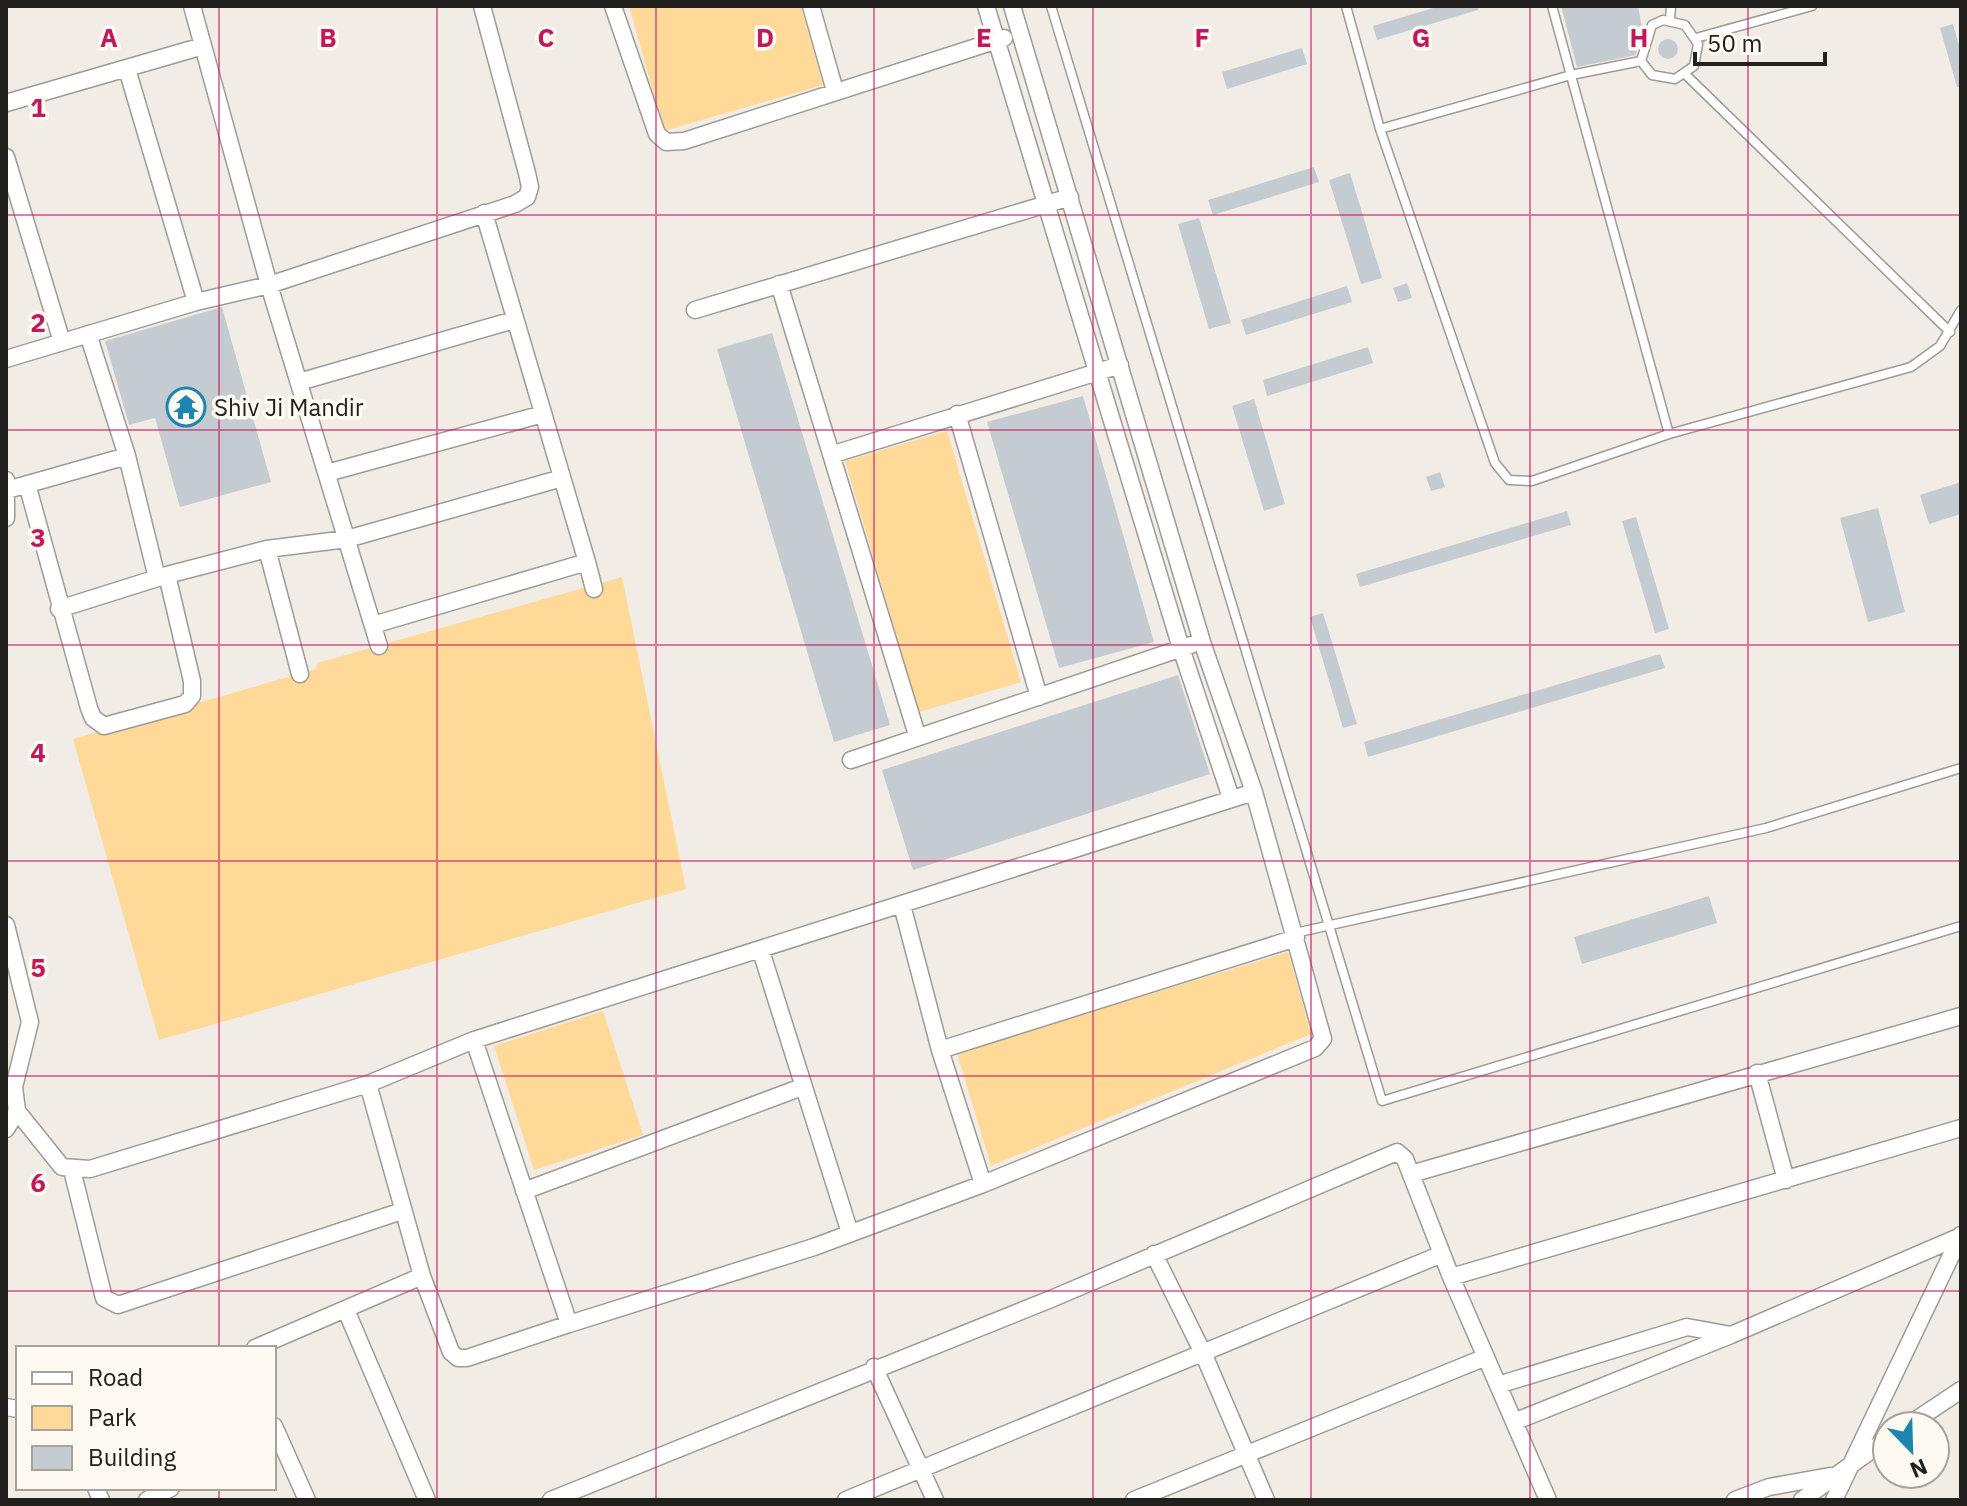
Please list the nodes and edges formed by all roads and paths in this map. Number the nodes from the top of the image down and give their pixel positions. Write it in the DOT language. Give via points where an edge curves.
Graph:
graph roads {
  1 [pos="192,6"];
  2 [pos="482,6"];
  3 [pos="613,6"];
  4 [pos="811,6"];
  5 [pos="986,6"];
  6 [pos="1012,6"];
  7 [pos="1051,6"];
  8 [pos="1346,6"];
  9 [pos="1552,6"];
  10 [pos="1671,6"];
  11 [pos="1812,6"];
  12 [pos="1670,20"];
  13 [pos="1020,33"];
  14 [pos="1696,38"];
  15 [pos="997,40"];
  16 [pos="203,46"];
  17 [pos="1641,61"];
  18 [pos="127,69"];
  19 [pos="1685,74"];
  20 [pos="1571,75"];
  21 [pos="835,91"];
  22 [pos="6,103"];
  23 [pos="1380,129"];
  24 [pos="6,157"];
  25 [pos="1070,197"];
  26 [pos="1046,204"];
  27 [pos="484,213"];
  28 [pos="779,284"];
  29 [pos="269,285"];
  30 [pos="196,302"];
  31 [pos="695,310"];
  32 [pos="1961,310"];
  33 [pos="514,320"];
  34 [pos="1950,332"];
  35 [pos="88,334"];
  36 [pos="62,342"];
  37 [pos="6,359"];
  38 [pos="1120,365"];
  39 [pos="1097,372"];
  40 [pos="299,382"];
  41 [pos="543,414"];
  42 [pos="957,414"];
  43 [pos="1669,434"];
  44 [pos="834,454"];
  45 [pos="127,456"];
  46 [pos="327,473"];
  47 [pos="562,478"];
  48 [pos="27,484"];
  49 [pos="7,485"];
  50 [pos="6,518"];
  51 [pos="347,539"];
  52 [pos="267,549"];
  53 [pos="587,562"];
  54 [pos="162,576"];
  55 [pos="594,589"];
  56 [pos="59,609"];
  57 [pos="373,625"];
  58 [pos="1202,642"];
  59 [pos="379,646"];
  60 [pos="1181,648"];
  61 [pos="300,674"];
  62 [pos="1039,697"];
  63 [pos="917,735"];
  64 [pos="851,760"];
  65 [pos="1961,768"];
  66 [pos="1254,792"];
  67 [pos="1231,798"];
  68 [pos="902,905"];
  69 [pos="6,925"];
  70 [pos="1329,925"];
  71 [pos="1961,926"];
  72 [pos="1296,935"];
  73 [pos="761,951"];
  74 [pos="1961,1016"];
  75 [pos="474,1040"];
  76 [pos="940,1050"];
  77 [pos="25,1051"];
  78 [pos="6,1056"];
  79 [pos="1757,1073"];
  80 [pos="368,1084"];
  81 [pos="802,1087"];
  82 [pos="17,1111"];
  83 [pos="1961,1128"];
  84 [pos="6,1129"];
  85 [pos="72,1170"];
  86 [pos="1411,1174"];
  87 [pos="1786,1180"];
  88 [pos="983,1184"];
  89 [pos="524,1191"];
  90 [pos="402,1211"];
  91 [pos="850,1233"];
  92 [pos="1961,1236"];
  93 [pos="1154,1254"];
  94 [pos="1442,1254"];
  95 [pos="422,1276"];
  96 [pos="1451,1277"];
  97 [pos="346,1310"];
  98 [pos="569,1324"];
  99 [pos="1731,1335"];
  100 [pos="260,1346"];
  101 [pos="1204,1355"];
  102 [pos="1486,1357"];
  103 [pos="874,1367"];
  104 [pos="1498,1385"];
  105 [pos="1961,1390"];
  106 [pos="1931,1410"];
  107 [pos="1516,1421"];
  108 [pos="276,1434"];
  109 [pos="1871,1450"];
  110 [pos="1245,1454"];
  111 [pos="1851,1463"];
  112 [pos="920,1470"];
  113 [pos="1833,1476"];
  114 [pos="166,1490"];
  115 [pos="147,1500"];
  116 [pos="307,1500"];
  117 [pos="427,1500"];
  118 [pos="551,1500"];
  119 [pos="846,1500"];
  120 [pos="935,1500"];
  121 [pos="1134,1500"];
  122 [pos="1266,1500"];
  123 [pos="1548,1500"];
  124 [pos="1735,1500"];
  125 [pos="1802,1500"];
  126 [pos="1834,1500"];
  1 -- 16 [label="street"];
  2 -- 27 [label="street" via="530,187 527,197 515,204"];
  3 -- 21 [label="street" via="657,134 666,142 684,141"];
  4 -- 21 [label="street"];
  5 -- 15 [label="street"];
  6 -- 13 [label="street"];
  7 -- 70 [label="lane"];
  8 -- 23 [label="lane"];
  9 -- 20 [label="lane"];
  10 -- 12 [label="lane"];
  11 -- 14 [label="lane"];
  12 -- 14 [label="lane" via="1685,25"];
  12 -- 17 [label="lane" via="1652,25"];
  13 -- 15 [label="street"];
  13 -- 25 [label="street"];
  14 -- 19 [label="lane" via="1698,55"];
  15 -- 21 [label="street"];
  15 -- 26 [label="street"];
  16 -- 18 [label="street"];
  16 -- 29 [label="street"];
  17 -- 19 [label="lane" via="1663,79"];
  17 -- 20 [label="lane"];
  18 -- 22 [label="street"];
  18 -- 30 [label="street"];
  19 -- 34 [label="lane"];
  20 -- 23 [label="lane"];
  20 -- 43 [label="lane"];
  23 -- 43 [label="lane" via="1500,472 1509,480 1532,481"];
  24 -- 36 [label="street"];
  25 -- 26 [label="street"];
  25 -- 38 [label="street"];
  26 -- 28 [label="street"];
  26 -- 39 [label="street"];
  27 -- 29 [label="street"];
  27 -- 33 [label="street"];
  28 -- 31 [label="street"];
  28 -- 44 [label="street"];
  29 -- 30 [label="street"];
  29 -- 40 [label="street"];
  30 -- 35 [label="street"];
  32 -- 34 [label="lane"];
  33 -- 40 [label="street"];
  33 -- 41 [label="street"];
  34 -- 43 [label="lane" via="1930,357 1911,367"];
  35 -- 36 [label="street"];
  35 -- 45 [label="street"];
  36 -- 37 [label="street"];
  38 -- 39 [label="street"];
  38 -- 58 [label="street"];
  39 -- 42 [label="street"];
  39 -- 60 [label="street"];
  40 -- 46 [label="street"];
  41 -- 46 [label="street"];
  41 -- 47 [label="street"];
  42 -- 44 [label="street"];
  42 -- 62 [label="street"];
  44 -- 63 [label="street"];
  45 -- 48 [label="street"];
  45 -- 54 [label="street"];
  46 -- 51 [label="street"];
  47 -- 51 [label="street"];
  47 -- 53 [label="street"];
  48 -- 49 [label="street"];
  48 -- 56 [label="street"];
  49 -- 50 [label="street"];
  51 -- 52 [label="street"];
  51 -- 57 [label="street"];
  52 -- 54 [label="street"];
  52 -- 61 [label="street"];
  53 -- 55 [label="street"];
  53 -- 57 [label="street"];
  54 -- 56 [label="street"];
  54 -- 56 [label="street" via="192,681 192,696 185,704 111,725 98,723"];
  57 -- 59 [label="street"];
  58 -- 60 [label="street"];
  58 -- 66 [label="street"];
  60 -- 62 [label="street"];
  60 -- 67 [label="street"];
  62 -- 63 [label="street"];
  63 -- 64 [label="street"];
  65 -- 70 [label="lane" via="1766,828"];
  66 -- 67 [label="street"];
  66 -- 72 [label="street"];
  67 -- 68 [label="street"];
  68 -- 73 [label="street"];
  68 -- 76 [label="street"];
  69 -- 77 [label="street" via="28,1004"];
  70 -- 71 [label="lane" via="1382,1101"];
  70 -- 72 [label="lane"];
  72 -- 76 [label="street"];
  72 -- 88 [label="street" via="1324,1034 1320,1045"];
  73 -- 75 [label="street"];
  73 -- 81 [label="street"];
  74 -- 79 [label="street"];
  75 -- 80 [label="street"];
  75 -- 89 [label="street"];
  76 -- 88 [label="street"];
  77 -- 78 [label="street"];
  77 -- 82 [label="street" via="14,1087"];
  79 -- 86 [label="street"];
  79 -- 87 [label="street"];
  80 -- 85 [label="street" via="103,1167"];
  80 -- 90 [label="street"];
  81 -- 89 [label="street"];
  81 -- 91 [label="street"];
  82 -- 84 [label="street"];
  82 -- 85 [label="street" via="53,1159"];
  83 -- 87 [label="street"];
  85 -- 90 [label="street" via="104,1298 118,1305"];
  86 -- 93 [label="street" via="1402,1154 1391,1152"];
  86 -- 94 [label="street"];
  87 -- 96 [label="street"];
  88 -- 91 [label="street"];
  89 -- 98 [label="street"];
  90 -- 95 [label="street"];
  91 -- 98 [label="street"];
  92 -- 99 [label="street"];
  92 -- 111 [label="street"];
  93 -- 101 [label="street"];
  93 -- 103 [label="street"];
  94 -- 96 [label="street"];
  94 -- 101 [label="street"];
  95 -- 97 [label="street"];
  95 -- 98 [label="street" via="446,1345 458,1358"];
  96 -- 102 [label="street"];
  97 -- 100 [label="street"];
  97 -- 117 [label="street"];
  99 -- 104 [label="street" via="1687,1327"];
  99 -- 107 [label="street"];
  101 -- 110 [label="street"];
  101 -- 112 [label="street"];
  102 -- 104 [label="street"];
  102 -- 110 [label="street"];
  103 -- 112 [label="street"];
  103 -- 118 [label="street"];
  104 -- 107 [label="street"];
  105 -- 106 [label="street"];
  107 -- 123 [label="street"];
  108 -- 116 [label="street"];
  109 -- 111 [label="street"];
  110 -- 121 [label="street"];
  110 -- 122 [label="street"];
  111 -- 113 [label="street"];
  111 -- 126 [label="street"];
  112 -- 119 [label="street"];
  112 -- 120 [label="street"];
  113 -- 124 [label="street" via="1769,1487"];
  113 -- 125 [label="street"];
  114 -- 115 [label="street"];
}
